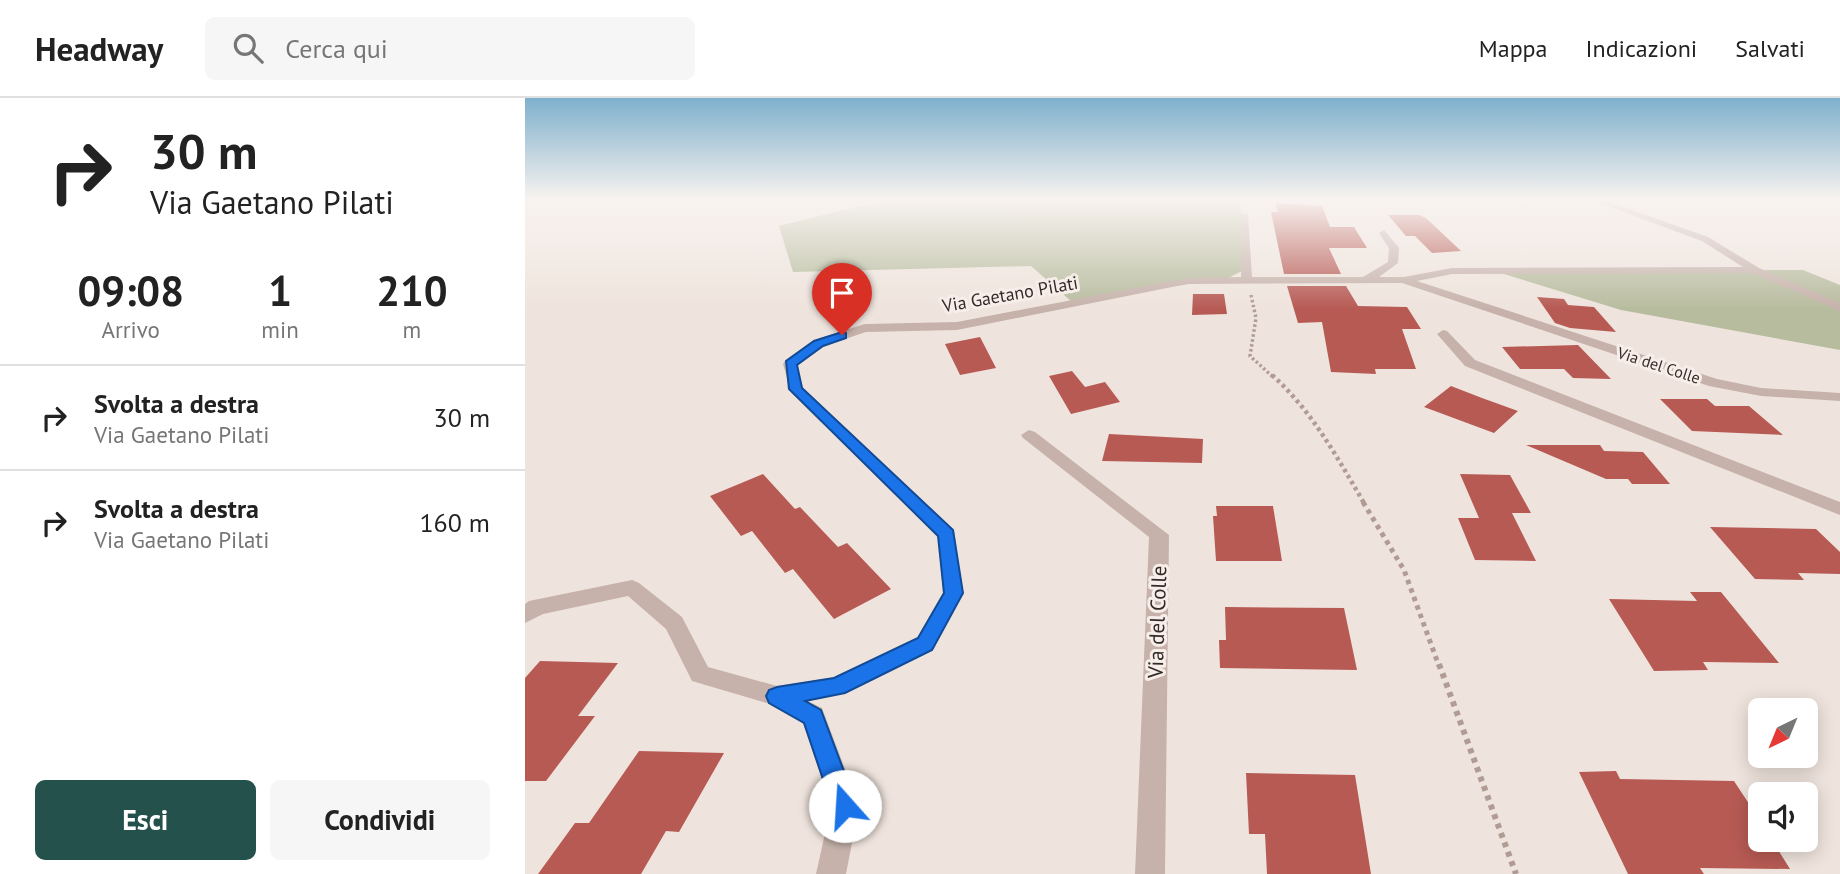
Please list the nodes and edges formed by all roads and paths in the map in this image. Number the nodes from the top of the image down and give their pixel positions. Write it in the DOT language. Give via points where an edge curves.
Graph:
graph roads {
  1 [pos="1245,236"];
  2 [pos="1386,236"];
  3 [pos="1697,236"];
  4 [pos="1755,270"];
  5 [pos="1366,280"];
  6 [pos="1404,280"];
  7 [pos="1247,281"];
  8 [pos="1840,307"];
  9 [pos="1443,334"];
  10 [pos="1840,397"];
  11 [pos="1029,435"];
  12 [pos="1840,509"];
  13 [pos="525,615"];
  14 [pos="777,696"];
  15 [pos="831,874"];
  16 [pos="1150,874"];
  17 [pos="1516,874"];
  1 -- 7 [label="street"];
  2 -- 5 [label="street" via="1394,248 1393,263"];
  3 -- 4 [label="street"];
  4 -- 6 [label="street, Via Gaetano Pilati" via="1452,271"];
  4 -- 8 [label="street"];
  5 -- 6 [label="street, Via Gaetano Pilati"];
  5 -- 7 [label="street, Via Gaetano Pilati"];
  6 -- 10 [label="street, Via del Colle" via="1714,383 1761,393"];
  7 -- 14 [label="street, Via Gaetano Pilati" via="1187,281 957,326 865,328 818,343 790,364 796,389 947,534 953,593 925,644 838,686"];
  7 -- 17 [label="path" via="1256,318 1249,356 1292,393 1317,424 1404,570"];
  9 -- 12 [label="street" via="1469,363"];
  11 -- 16 [label="street, Via del Colle" via="1160,535"];
  13 -- 14 [label="street" via="537,607 632,589 674,623 700,674"];
  14 -- 15 [label="street" via="813,716 845,806"];
}
